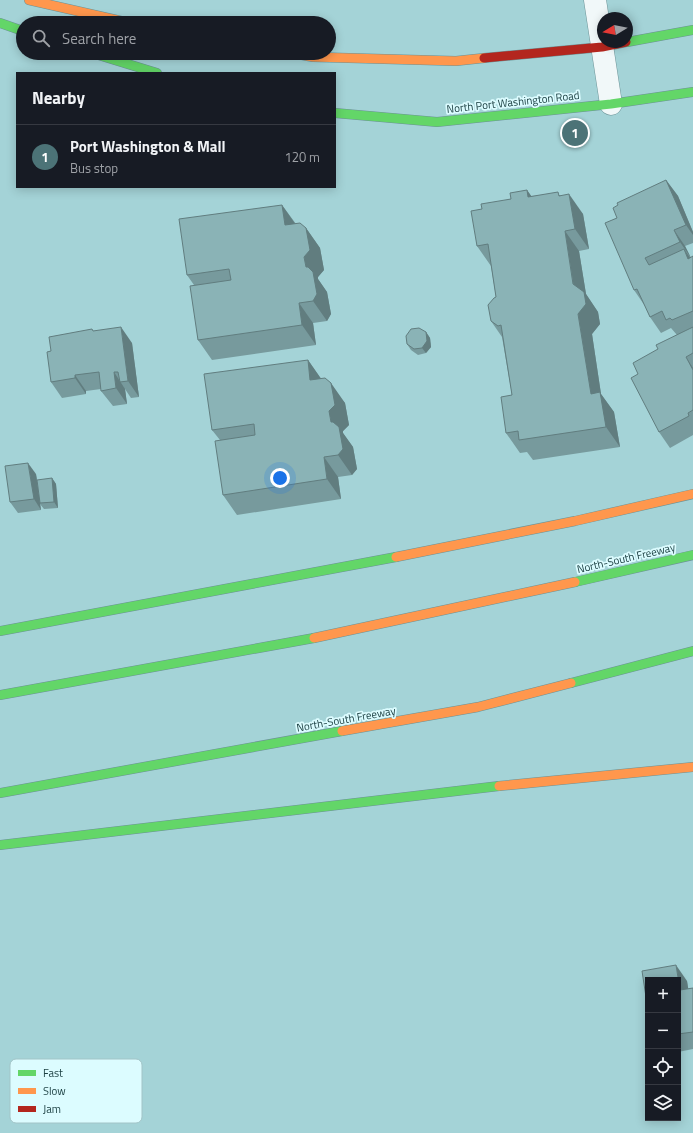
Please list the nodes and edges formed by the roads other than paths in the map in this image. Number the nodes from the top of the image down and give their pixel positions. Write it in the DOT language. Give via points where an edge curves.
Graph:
graph roads {
  1 [pos="29,0"];
  2 [pos="595,0"];
  3 [pos="597,13"];
  4 [pos="99,16"];
  5 [pos="0,24"];
  6 [pos="16,29"];
  7 [pos="693,30"];
  8 [pos="633,41"];
  9 [pos="597,47"];
  10 [pos="602,48"];
  11 [pos="336,58"];
  12 [pos="115,60"];
  13 [pos="154,72"];
  14 [pos="693,92"];
  15 [pos="611,104"];
  16 [pos="336,113"];
  17 [pos="693,494"];
  18 [pos="693,555"];
  19 [pos="0,631"];
  20 [pos="693,651"];
  21 [pos="0,694"];
  22 [pos="693,767"];
  23 [pos="0,793"];
  24 [pos="0,845"];
  1 -- 4 [label="main road"];
  2 -- 3 [label="street"];
  5 -- 6 [label="main road"];
  7 -- 8 [label="main road"];
  9 -- 11 [label="main road" via="456,61"];
  10 -- 15 [label="street"];
  12 -- 13 [label="main road"];
  14 -- 15 [label="main road, North Port Washington Road"];
  15 -- 16 [label="main road, North Port Washington Road" via="438,122"];
  17 -- 19 [label="main road" via="575,521 393,557"];
  18 -- 21 [label="main road, North-South Freeway" via="279,644"];
  20 -- 23 [label="main road, North-South Freeway" via="478,707"];
  22 -- 24 [label="main road" via="615,772 486,786"];
}
